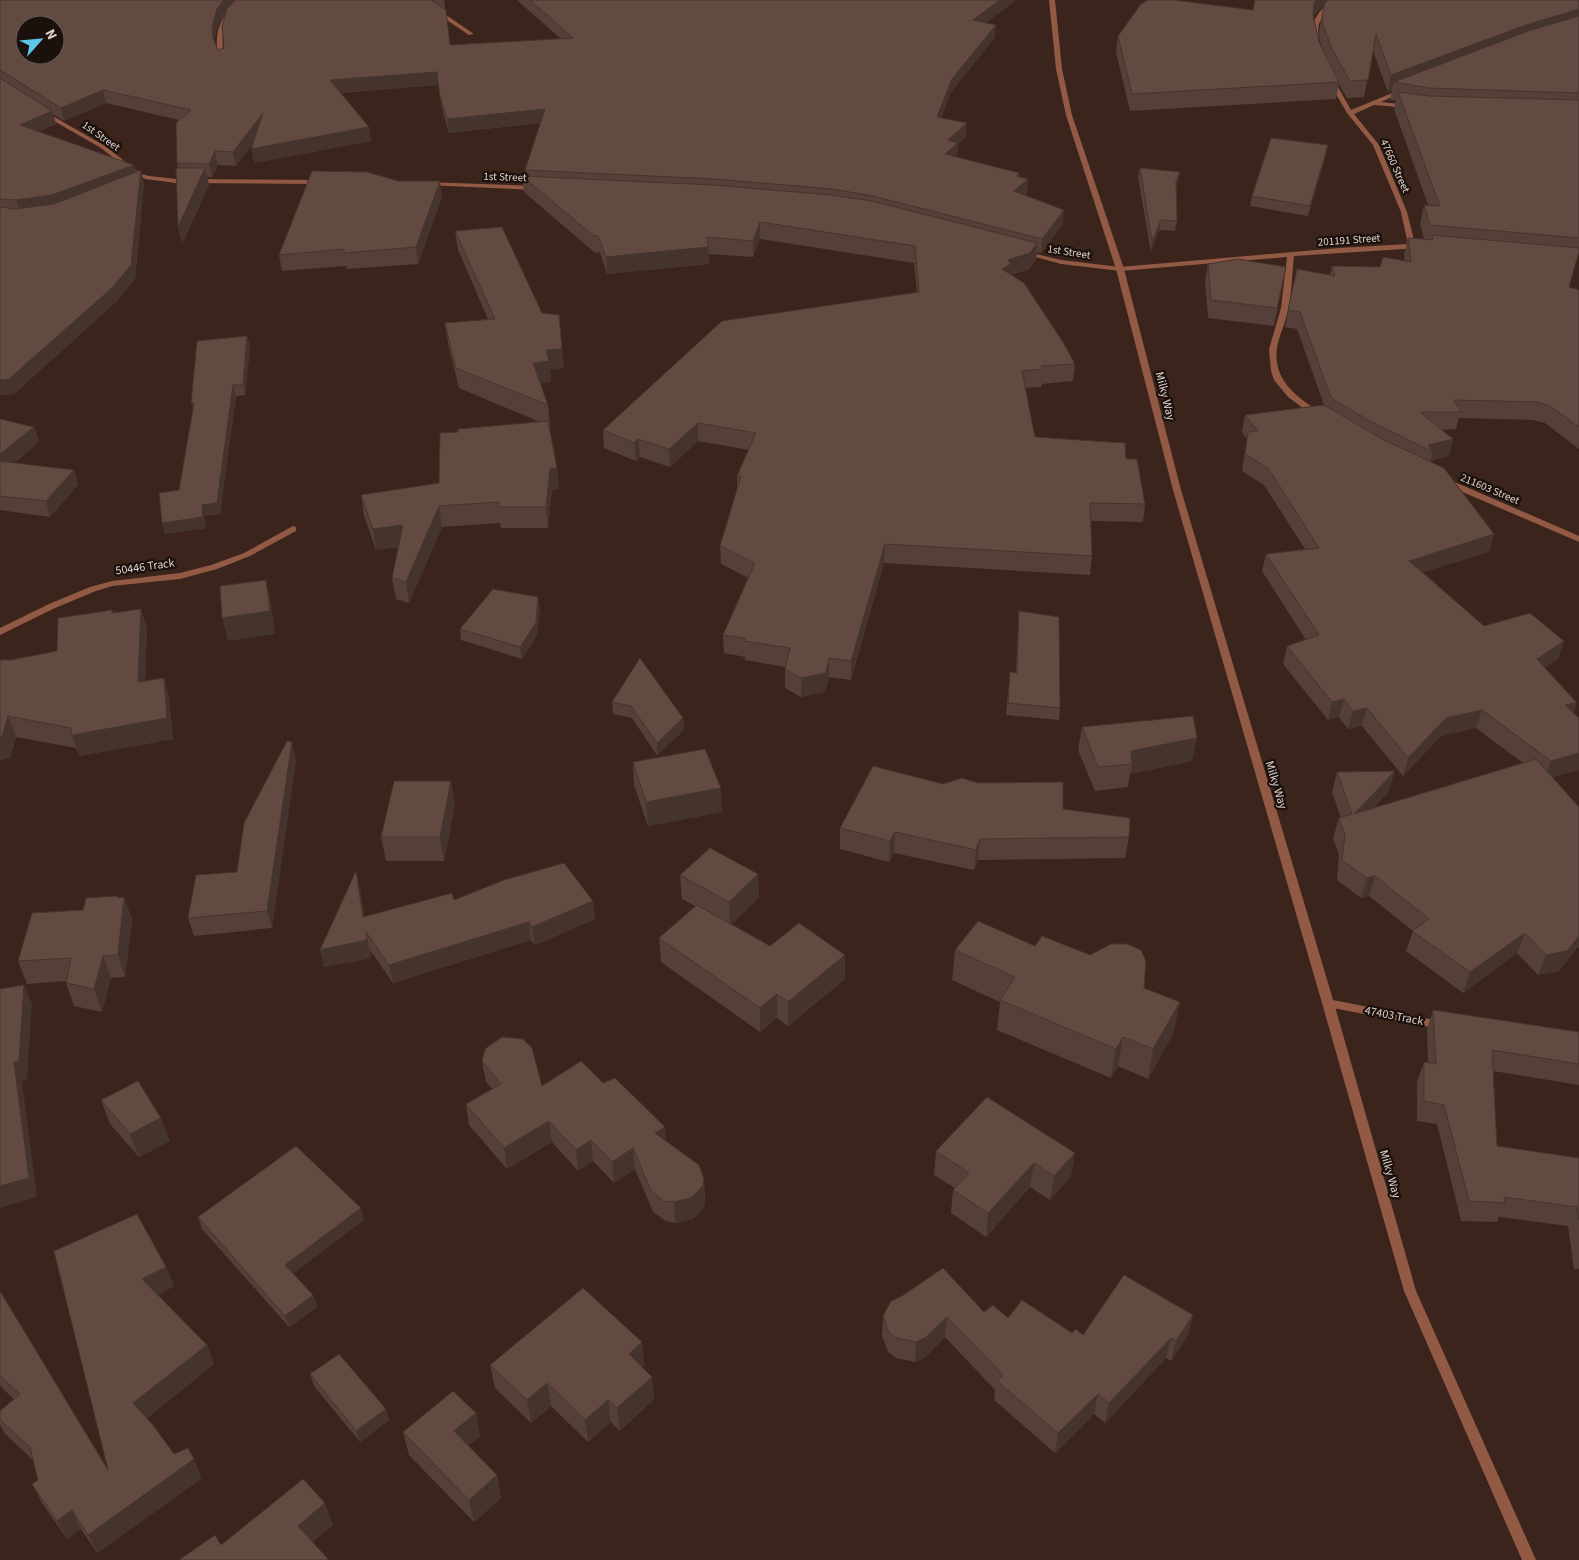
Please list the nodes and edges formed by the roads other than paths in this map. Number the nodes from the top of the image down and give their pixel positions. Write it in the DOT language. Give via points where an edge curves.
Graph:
graph roads {
  1 [pos="420,0"];
  2 [pos="1052,0"];
  3 [pos="1338,0"];
  4 [pos="235,7"];
  5 [pos="470,34"];
  6 [pos="1317,42"];
  7 [pos="222,60"];
  8 [pos="1330,76"];
  9 [pos="1413,87"];
  10 [pos="1373,103"];
  11 [pos="36,108"];
  12 [pos="1418,108"];
  13 [pos="1350,113"];
  14 [pos="148,178"];
  15 [pos="139,181"];
  16 [pos="327,182"];
  17 [pos="420,184"];
  18 [pos="541,188"];
  19 [pos="1412,246"];
  20 [pos="1432,248"];
  21 [pos="1018,252"];
  22 [pos="1290,254"];
  23 [pos="1120,269"];
  24 [pos="1324,419"];
  25 [pos="1436,478"];
  26 [pos="293,529"];
  27 [pos="1579,539"];
  28 [pos="0,632"];
  29 [pos="1328,1003"];
  30 [pos="1456,1027"];
  31 [pos="1529,1560"];
  1 -- 5 [label="street"];
  2 -- 23 [label="street, Milky Way" via="1059,69 1069,115"];
  3 -- 6 [label="street" via="1315,22"];
  4 -- 7 [label="street" via="222,25 218,39"];
  8 -- 13 [label="street, 47660 Street"];
  9 -- 10 [label="street"];
  10 -- 12 [label="street"];
  10 -- 13 [label="street"];
  11 -- 14 [label="street, 1st Street"];
  13 -- 19 [label="street, 47660 Street" via="1376,145 1404,212"];
  14 -- 15 [label="street"];
  14 -- 16 [label="street, 1st Street"];
  17 -- 18 [label="street, 1st Street"];
  19 -- 20 [label="street, 201191 Street"];
  19 -- 22 [label="street, 201191 Street"];
  21 -- 23 [label="street, 1st Street" via="1061,262"];
  22 -- 23 [label="street, 201191 Street"];
  22 -- 24 [label="street" via="1285,309 1274,349 1273,370 1286,392"];
  23 -- 29 [label="street, Milky Way" via="1176,490"];
  25 -- 27 [label="street, 211603 Street"];
  26 -- 28 [label="street, 50446 Track" via="245,557 200,571 104,585"];
  29 -- 30 [label="street, 47403 Track"];
  29 -- 31 [label="street, Milky Way" via="1410,1290"];
}
